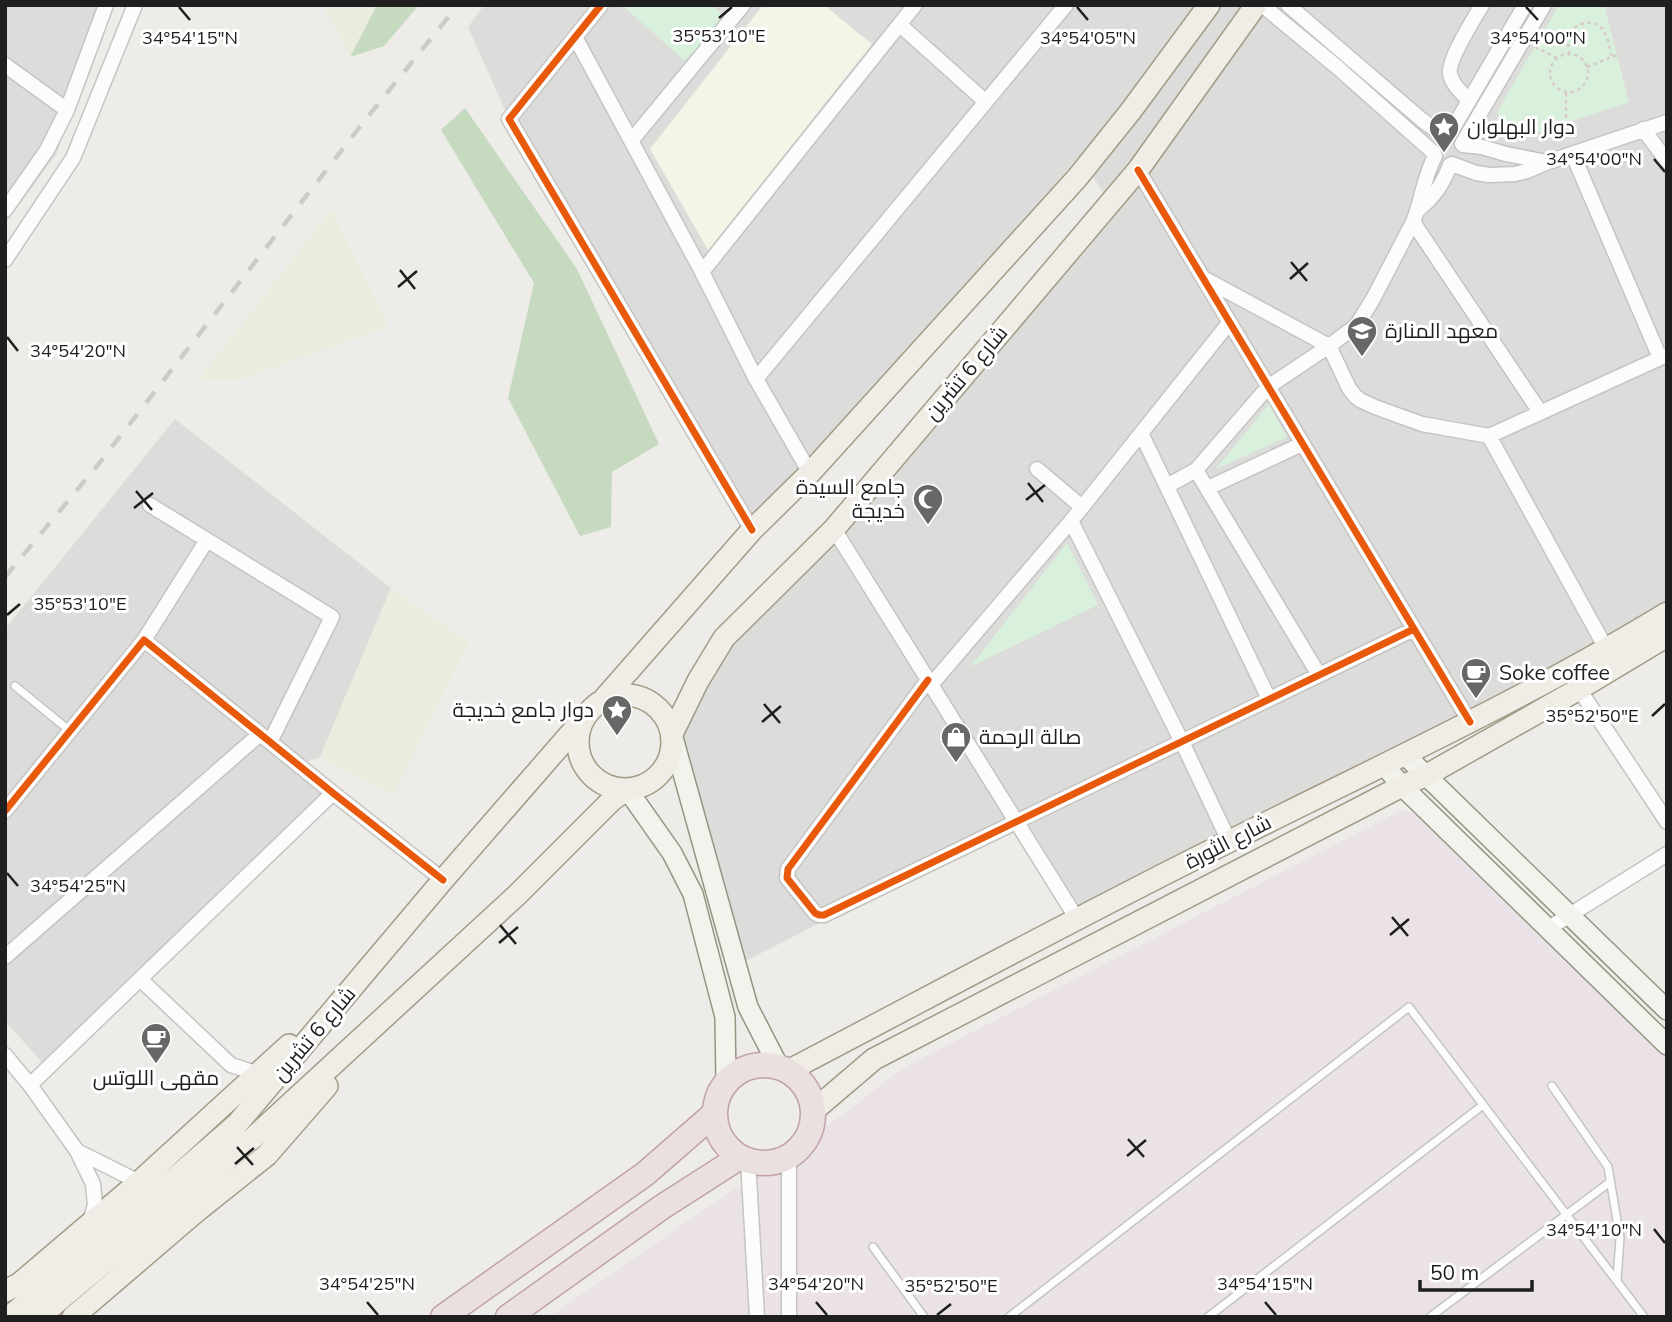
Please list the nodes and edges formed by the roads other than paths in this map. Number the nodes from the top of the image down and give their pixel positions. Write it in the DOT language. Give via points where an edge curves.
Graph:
graph roads {
  1 [pos="106,5"];
  2 [pos="135,5"];
  3 [pos="601,5"];
  4 [pos="743,5"];
  5 [pos="915,5"];
  6 [pos="1066,5"];
  7 [pos="1209,5"];
  8 [pos="1256,5"];
  9 [pos="1262,5"];
  10 [pos="1288,5"];
  11 [pos="1482,5"];
  12 [pos="1525,5"];
  13 [pos="1544,5"];
  14 [pos="900,24"];
  15 [pos="575,37"];
  16 [pos="5,65"];
  17 [pos="986,102"];
  18 [pos="1469,102"];
  19 [pos="67,110"];
  20 [pos="1667,122"];
  21 [pos="1643,129"];
  22 [pos="1446,135"];
  23 [pos="631,141"];
  24 [pos="1462,145"];
  25 [pos="1434,155"];
  26 [pos="1573,155"];
  27 [pos="1667,161"];
  28 [pos="1548,162"];
  29 [pos="1451,165"];
  30 [pos="1138,170"];
  31 [pos="5,210"];
  32 [pos="1415,216"];
  33 [pos="5,260"];
  34 [pos="702,272"];
  35 [pos="1202,278"];
  36 [pos="1229,323"];
  37 [pos="1329,346"];
  38 [pos="1663,357"];
  39 [pos="756,379"];
  40 [pos="1268,387"];
  41 [pos="1540,412"];
  42 [pos="1141,433"];
  43 [pos="1489,436"];
  44 [pos="1302,444"];
  45 [pos="1037,469"];
  46 [pos="1196,470"];
  47 [pos="810,473"];
  48 [pos="1167,486"];
  49 [pos="1208,488"];
  50 [pos="150,505"];
  51 [pos="1082,508"];
  52 [pos="1071,521"];
  53 [pos="834,529"];
  54 [pos="752,530"];
  55 [pos="207,540"];
  56 [pos="1667,613"];
  57 [pos="1414,629"];
  58 [pos="1667,636"];
  59 [pos="144,640"];
  60 [pos="1607,649"];
  61 [pos="1319,675"];
  62 [pos="930,683"];
  63 [pos="15,686"];
  64 [pos="1579,689"];
  65 [pos="1269,699"];
  66 [pos="603,701"];
  67 [pos="585,718"];
  68 [pos="1470,722"];
  69 [pos="70,731"];
  70 [pos="672,734"];
  71 [pos="265,738"];
  72 [pos="1182,742"];
  73 [pos="1405,755"];
  74 [pos="1384,765"];
  75 [pos="1427,775"];
  76 [pos="1402,786"];
  77 [pos="627,789"];
  78 [pos="333,793"];
  79 [pos="5,811"];
  80 [pos="1017,822"];
  81 [pos="1667,822"];
  82 [pos="1229,841"];
  83 [pos="1667,854"];
  84 [pos="443,880"];
  85 [pos="1570,914"];
  86 [pos="1077,919"];
  87 [pos="1549,928"];
  88 [pos="5,957"];
  89 [pos="364,974"];
  90 [pos="140,979"];
  91 [pos="399,1003"];
  92 [pos="1667,1010"];
  93 [pos="1667,1045"];
  94 [pos="5,1055"];
  95 [pos="784,1069"];
  96 [pos="259,1074"];
  97 [pos="726,1083"];
  98 [pos="30,1085"];
  99 [pos="1552,1086"];
  100 [pos="1483,1105"];
  101 [pos="813,1111"];
  102 [pos="715,1112"];
  103 [pos="245,1131"];
  104 [pos="77,1151"];
  105 [pos="789,1157"];
  106 [pos="744,1159"];
  107 [pos="139,1182"];
  108 [pos="1610,1182"];
  109 [pos="1567,1215"];
  110 [pos="89,1224"];
  111 [pos="873,1248"];
  112 [pos="1617,1281"];
  113 [pos="5,1291"];
  114 [pos="9,1317"];
  115 [pos="39,1317"];
  116 [pos="73,1317"];
  117 [pos="443,1317"];
  118 [pos="508,1317"];
  119 [pos="757,1317"];
  120 [pos="789,1317"];
  121 [pos="924,1317"];
  122 [pos="1009,1317"];
  123 [pos="1208,1317"];
  124 [pos="1430,1317"];
  125 [pos="1644,1317"];
  1 -- 19 [label="street"];
  2 -- 33 [label="street" via="73,158"];
  3 -- 15 [label="street"];
  4 -- 23 [label="street"];
  5 -- 14 [label="street"];
  6 -- 17 [label="street"];
  7 -- 47 [label="main road" via="1077,178"];
  8 -- 30 [label="main road, شارع 6 تشرين"];
  9 -- 25 [label="street"];
  10 -- 22 [label="street" via="1422,120"];
  11 -- 18 [label="street" via="1449,71"];
  12 -- 18 [label="street"];
  13 -- 24 [label="street"];
  14 -- 17 [label="street"];
  14 -- 34 [label="street"];
  15 -- 23 [label="street"];
  15 -- 54 [label="street" via="509,119"];
  16 -- 19 [label="street"];
  17 -- 39 [label="street"];
  18 -- 22 [label="street"];
  19 -- 31 [label="street" via="47,150"];
  20 -- 21 [label="street"];
  21 -- 26 [label="street"];
  21 -- 27 [label="street"];
  22 -- 24 [label="street"];
  22 -- 25 [label="street" via="1434,144"];
  23 -- 34 [label="street"];
  24 -- 28 [label="street"];
  24 -- 29 [label="street" via="1463,155"];
  25 -- 29 [label="street"];
  25 -- 32 [label="street"];
  26 -- 28 [label="street"];
  26 -- 38 [label="street"];
  28 -- 29 [label="street" via="1502,176"];
  29 -- 32 [label="street" via="1438,190"];
  30 -- 35 [label="street"];
  30 -- 53 [label="main road, شارع 6 تشرين"];
  32 -- 37 [label="street" via="1357,325"];
  32 -- 41 [label="street"];
  34 -- 39 [label="street"];
  35 -- 36 [label="street"];
  35 -- 37 [label="street"];
  36 -- 40 [label="street"];
  36 -- 42 [label="street"];
  37 -- 40 [label="street"];
  37 -- 43 [label="street" via="1349,388 1360,400 1422,424"];
  38 -- 41 [label="street"];
  39 -- 47 [label="street"];
  40 -- 44 [label="street"];
  40 -- 46 [label="street"];
  41 -- 43 [label="street"];
  42 -- 48 [label="street"];
  42 -- 51 [label="street"];
  43 -- 60 [label="street"];
  44 -- 49 [label="street"];
  44 -- 57 [label="street"];
  45 -- 51 [label="street"];
  46 -- 48 [label="street"];
  46 -- 49 [label="street"];
  47 -- 54 [label="main road"];
  48 -- 65 [label="street"];
  49 -- 61 [label="street"];
  50 -- 55 [label="street"];
  51 -- 52 [label="street"];
  52 -- 62 [label="street"];
  52 -- 72 [label="street"];
  53 -- 62 [label="street"];
  53 -- 70 [label="main road, شارع 6 تشرين" via="724,638"];
  54 -- 66 [label="main road"];
  55 -- 59 [label="street"];
  55 -- 71 [label="street" via="332,617"];
  56 -- 60 [label="main road, شارع الثورة"];
  57 -- 61 [label="street"];
  57 -- 68 [label="street"];
  58 -- 64 [label="main road, شارع الثورة"];
  59 -- 69 [label="street"];
  59 -- 71 [label="street"];
  60 -- 68 [label="main road, شارع الثورة"];
  61 -- 65 [label="street"];
  62 -- 80 [label="street"];
  62 -- 80 [label="street" via="788,869 787,878 815,913 824,915"];
  63 -- 69 [label="lane"];
  64 -- 75 [label="main road, شارع الثورة"];
  64 -- 81 [label="street"];
  65 -- 72 [label="street"];
  66 -- 67 [label="main road"];
  66 -- 70 [label="main road" via="632,695 646,700 658,708"];
  67 -- 77 [label="main road" via="579,731 581,760 600,782"];
  67 -- 84 [label="main road, شارع 6 تشرين"];
  68 -- 73 [label="main road, شارع الثورة"];
  69 -- 79 [label="street"];
  70 -- 77 [label="main road" via="667,765 657,778"];
  70 -- 95 [label="street" via="748,1007"];
  71 -- 78 [label="street"];
  71 -- 88 [label="street"];
  72 -- 80 [label="street"];
  72 -- 82 [label="street"];
  73 -- 74 [label="main road, شارع الثورة"];
  73 -- 75 [label="street"];
  74 -- 76 [label="street"];
  74 -- 82 [label="main road, شارع الثورة"];
  75 -- 76 [label="main road, شارع الثورة"];
  75 -- 85 [label="street"];
  76 -- 87 [label="street"];
  76 -- 101 [label="main road, شارع الثورة" via="874,1059"];
  77 -- 91 [label="main road, شارع 6 تشرين"];
  77 -- 97 [label="street" via="673,853 693,894 725,1017"];
  78 -- 84 [label="street"];
  78 -- 90 [label="street"];
  80 -- 86 [label="street"];
  82 -- 86 [label="main road, شارع الثورة"];
  83 -- 85 [label="street"];
  84 -- 89 [label="main road, شارع 6 تشرين"];
  85 -- 87 [label="street"];
  85 -- 92 [label="street"];
  86 -- 95 [label="main road, شارع الثورة"];
  87 -- 93 [label="street"];
  89 -- 96 [label="main road"];
  89 -- 103 [label="main road, شارع 6 تشرين"];
  90 -- 96 [label="street" via="231,1065"];
  90 -- 98 [label="street"];
  91 -- 103 [label="main road, شارع 6 تشرين"];
  91 -- 116 [label="main road" via="267,1155"];
  94 -- 98 [label="street"];
  95 -- 97 [label="highway" via="750,1067"];
  95 -- 101 [label="highway" via="801,1081"];
  96 -- 107 [label="main road"];
  97 -- 102 [label="highway"];
  98 -- 104 [label="street"];
  99 -- 108 [label="lane" via="1608,1167"];
  100 -- 109 [label="lane"];
  100 -- 122 [label="lane" via="1409,1007"];
  100 -- 123 [label="lane"];
  101 -- 105 [label="highway" via="808,1137"];
  102 -- 106 [label="highway" via="724,1142"];
  102 -- 117 [label="highway" via="645,1174"];
  103 -- 114 [label="main road, شارع 6 تشرين"];
  103 -- 115 [label="main road, شارع 6 تشرين"];
  104 -- 107 [label="street"];
  104 -- 110 [label="street" via="93,1184 95,1205"];
  105 -- 106 [label="highway" via="762,1163"];
  105 -- 120 [label="street"];
  106 -- 118 [label="highway" via="662,1207"];
  106 -- 119 [label="street"];
  107 -- 110 [label="main road"];
  108 -- 109 [label="lane"];
  108 -- 112 [label="lane" via="1619,1238"];
  109 -- 112 [label="lane"];
  109 -- 124 [label="lane"];
  110 -- 113 [label="main road"];
  111 -- 121 [label="lane"];
  112 -- 125 [label="lane"];
}
